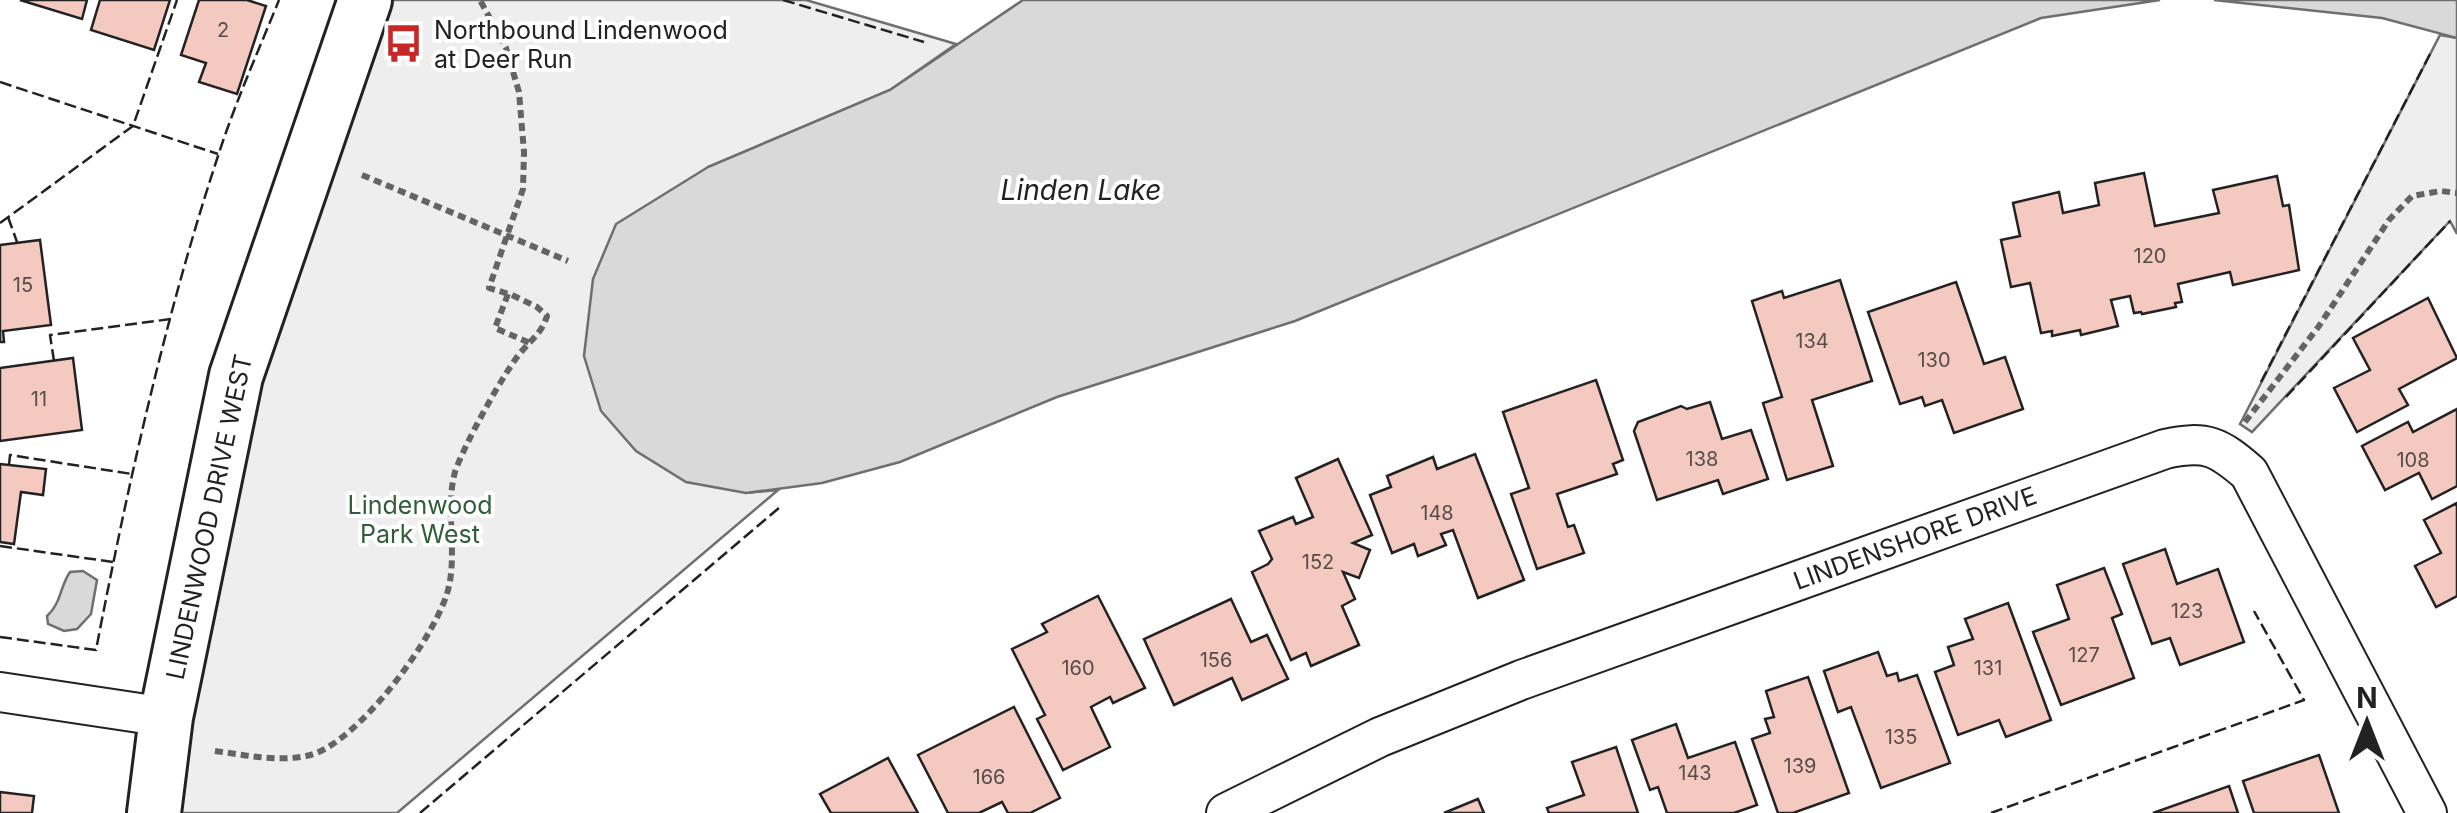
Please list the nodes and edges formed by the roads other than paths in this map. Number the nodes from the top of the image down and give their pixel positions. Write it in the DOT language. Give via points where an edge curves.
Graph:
graph roads {
  1 [pos="365,0"];
  2 [pos="0,692"];
  3 [pos="166,716"];
  4 [pos="154,813"];
  5 [pos="1226,813"];
  6 [pos="2427,813"];
  1 -- 3 [label="street, LINDENWOOD DRIVE WEST" via="236,376"];
  2 -- 3 [label="street"];
  3 -- 4 [label="street, LINDENWOOD DRIVE WEST"];
  5 -- 6 [label="street, LINDENSHORE DRIVE" via="1380,737 1521,680 2194,443 2223,450 2250,473"];
}
